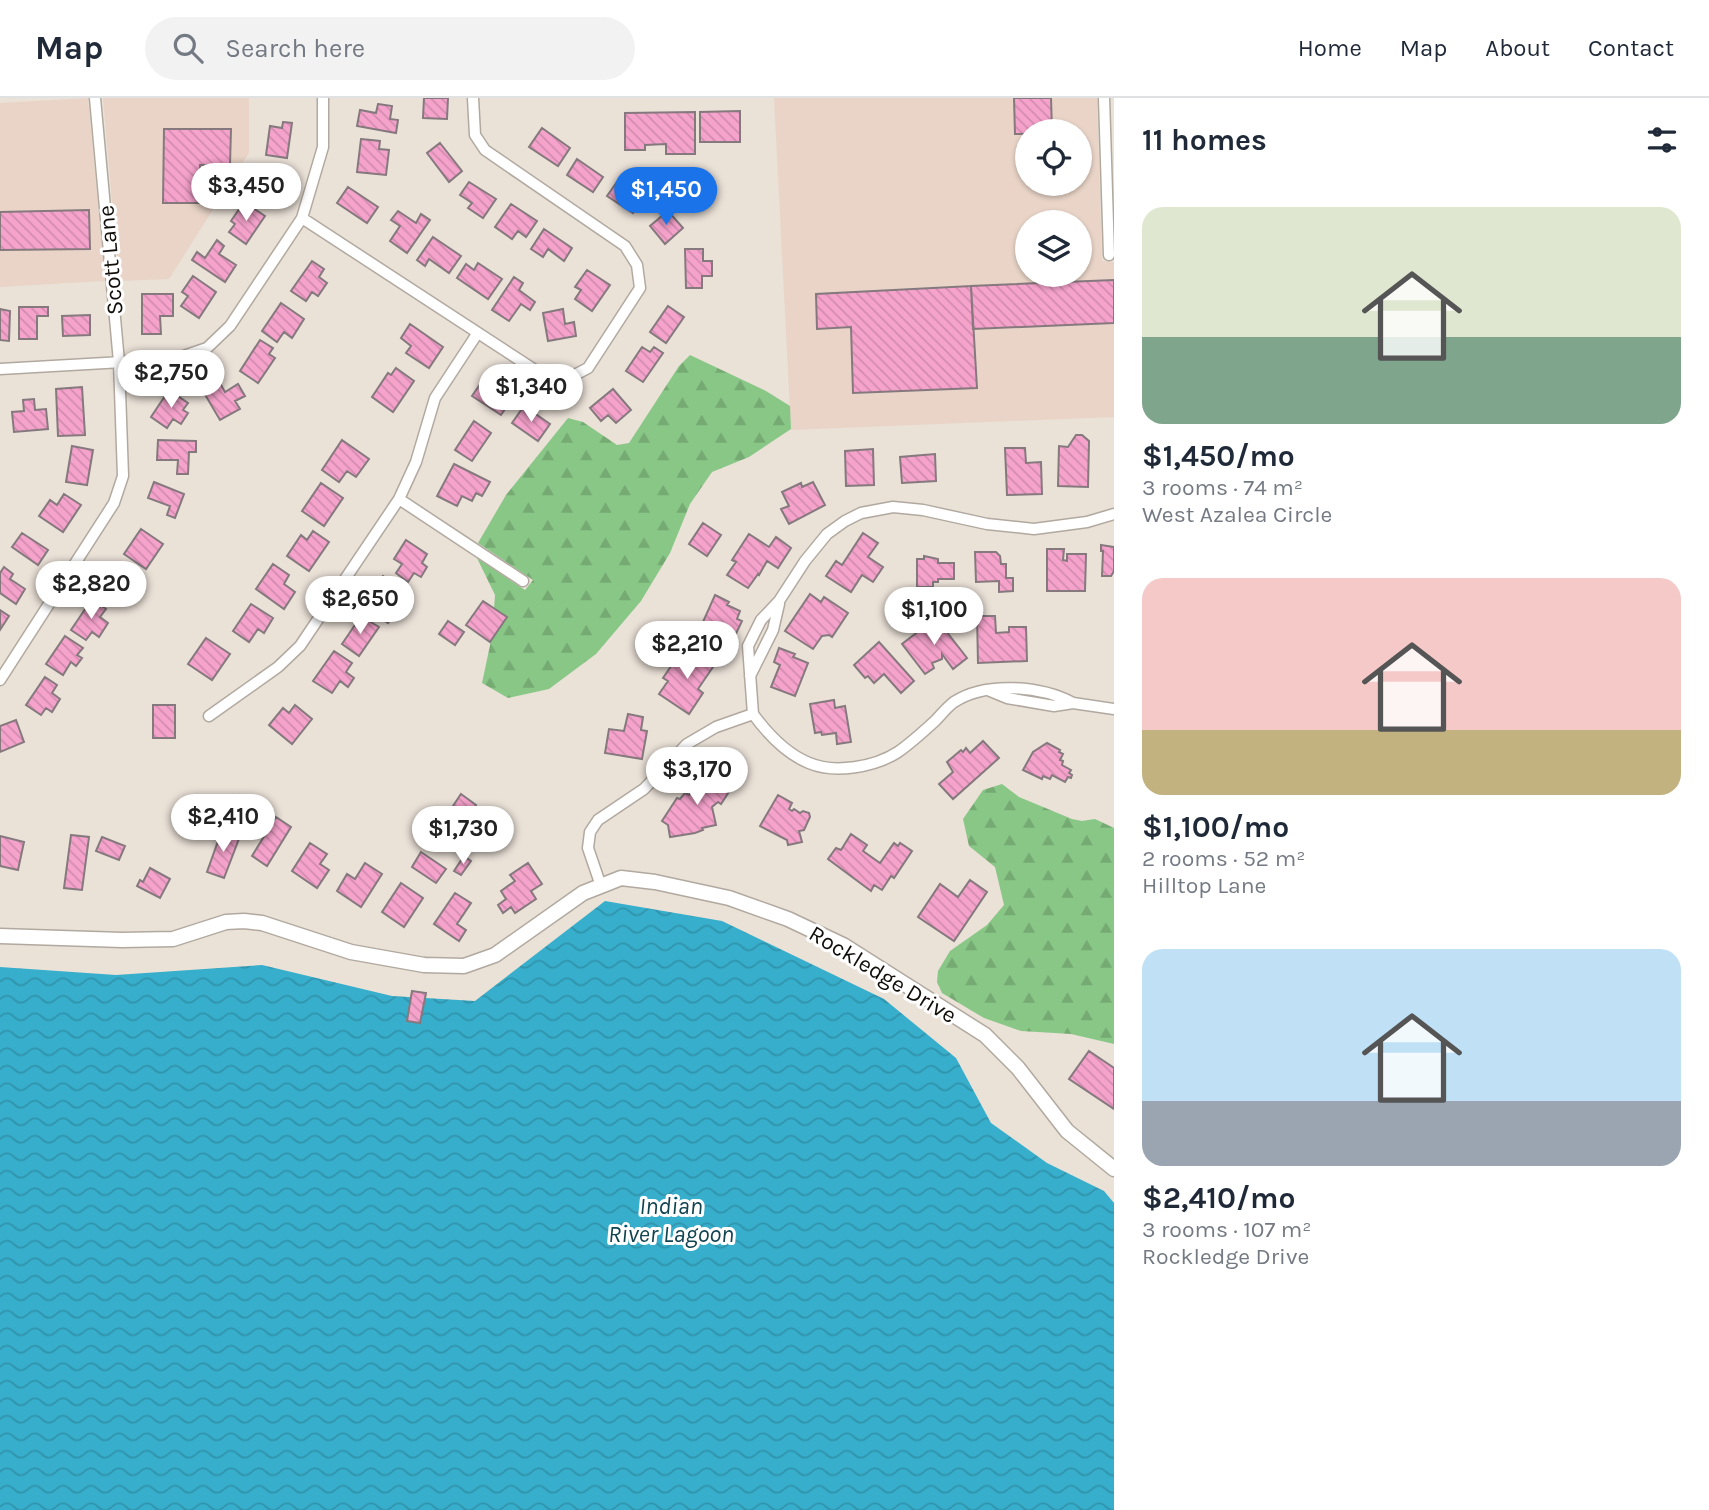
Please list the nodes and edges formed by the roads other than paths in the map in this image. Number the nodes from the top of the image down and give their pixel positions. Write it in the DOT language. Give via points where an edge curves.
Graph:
graph roads {
  1 [pos="95,98"];
  2 [pos="323,98"];
  3 [pos="473,98"];
  4 [pos="1104,98"];
  5 [pos="302,218"];
  6 [pos="1109,255"];
  7 [pos="477,334"];
  8 [pos="119,362"];
  9 [pos="0,369"];
  10 [pos="399,499"];
  11 [pos="1114,514"];
  12 [pos="523,581"];
  13 [pos="0,680"];
  14 [pos="1114,709"];
  15 [pos="753,715"];
  16 [pos="209,716"];
  17 [pos="601,886"];
  18 [pos="0,936"];
  19 [pos="1114,1169"];
  1 -- 8 [label="street, Scott Lane"];
  2 -- 5 [label="street" via="323,147"];
  3 -- 7 [label="street" via="475,135 485,150 625,246 636,265 640,288 588,368 567,379 544,376"];
  4 -- 6 [label="street"];
  5 -- 7 [label="street"];
  5 -- 8 [label="street" via="230,326 207,348 175,359"];
  7 -- 10 [label="street" via="435,398 416,462"];
  8 -- 9 [label="street"];
  8 -- 13 [label="street, Scott Lane" via="123,476 114,503"];
  10 -- 12 [label="street"];
  10 -- 16 [label="street" via="300,646"];
  11 -- 15 [label="street" via="1034,529 903,508 880,508 845,521 827,534 806,561 761,620 748,646"];
  14 -- 15 [label="street" via="1073,703 1054,706 990,691 972,694 953,702 915,739 883,760 831,768 808,763 766,731"];
  15 -- 17 [label="street" via="716,727 687,744 644,789 598,820 590,832 588,849"];
  17 -- 18 [label="street, Rockledge Drive" via="583,893 495,955 464,966 424,965 351,952 244,921 173,939"];
  17 -- 19 [label="street, Rockledge Drive" via="621,878 729,898 843,945 985,1035 1018,1068 1067,1131"];
}
